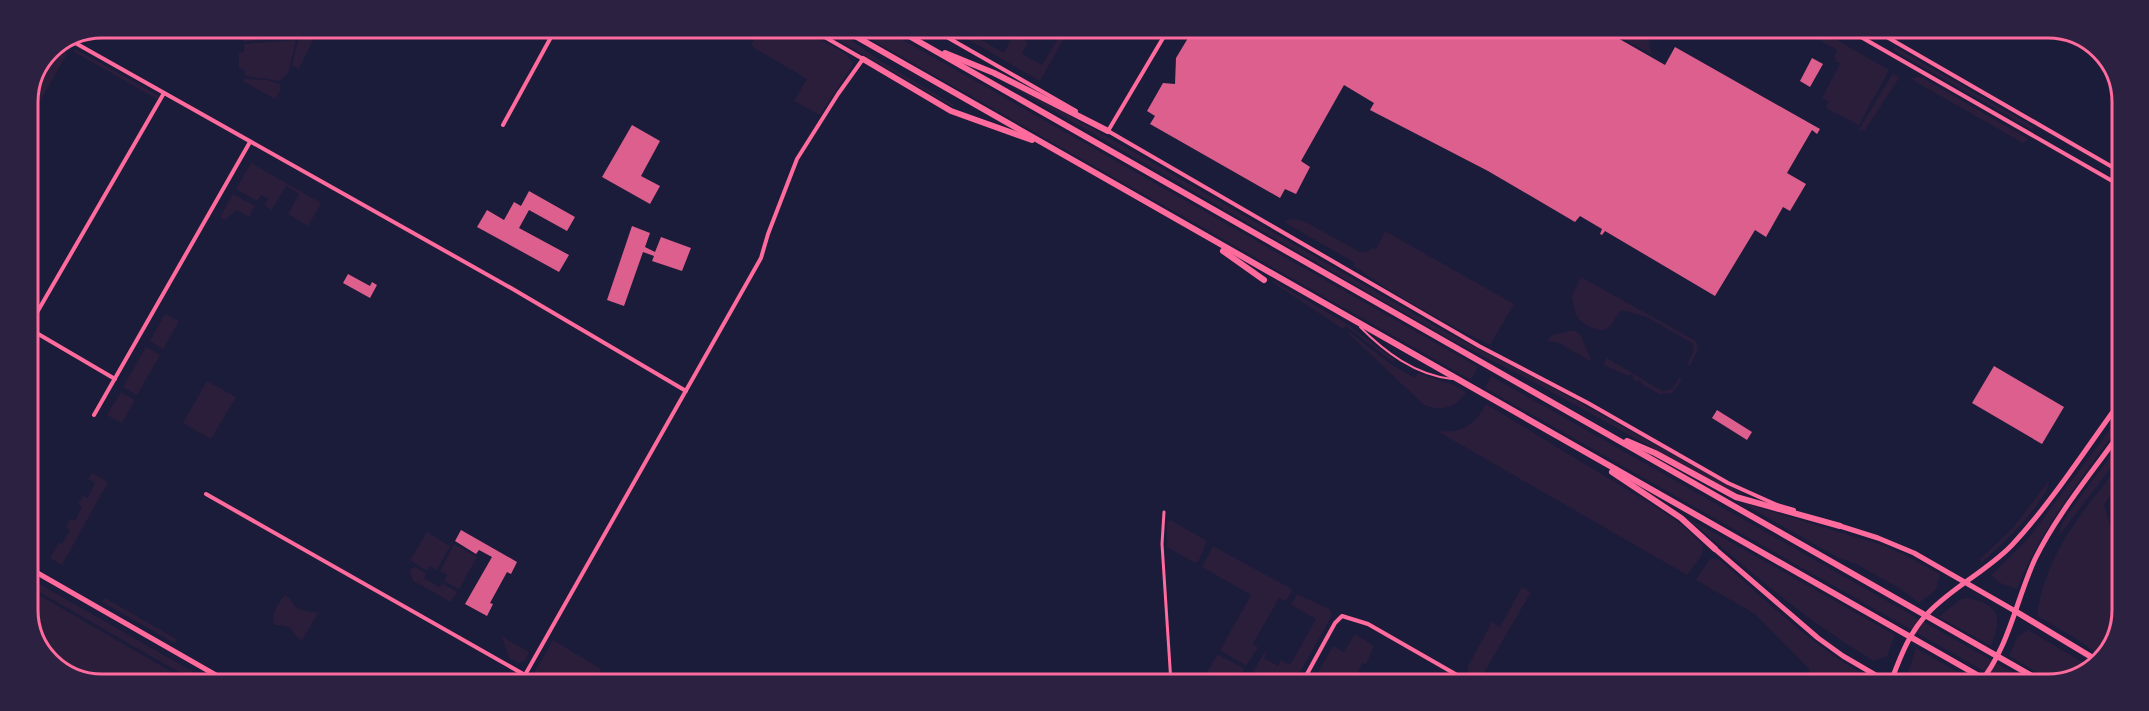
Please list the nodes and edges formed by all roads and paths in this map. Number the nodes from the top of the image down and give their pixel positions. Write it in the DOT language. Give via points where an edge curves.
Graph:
graph roads {
  1 [pos="551,38"];
  2 [pos="826,38"];
  3 [pos="859,38"];
  4 [pos="912,38"];
  5 [pos="948,38"];
  6 [pos="1163,38"];
  7 [pos="1863,38"];
  8 [pos="1889,38"];
  9 [pos="75,43"];
  10 [pos="928,47"];
  11 [pos="863,59"];
  12 [pos="164,93"];
  13 [pos="503,125"];
  14 [pos="1108,132"];
  15 [pos="250,142"];
  16 [pos="1046,145"];
  17 [pos="2111,166"];
  18 [pos="2111,180"];
  19 [pos="1198,233"];
  20 [pos="1264,280"];
  21 [pos="38,311"];
  22 [pos="1353,320"];
  23 [pos="38,334"];
  24 [pos="115,379"];
  25 [pos="1458,380"];
  26 [pos="686,391"];
  27 [pos="2112,413"];
  28 [pos="94,416"];
  29 [pos="1595,427"];
  30 [pos="2112,445"];
  31 [pos="1576,448"];
  32 [pos="206,494"];
  33 [pos="1164,512"];
  34 [pos="1839,526"];
  35 [pos="1715,549"];
  36 [pos="38,573"];
  37 [pos="1966,582"];
  38 [pos="2015,611"];
  39 [pos="2091,657"];
  40 [pos="214,674"];
  41 [pos="523,674"];
  42 [pos="526,674"];
  43 [pos="1170,674"];
  44 [pos="1307,674"];
  45 [pos="1455,674"];
  46 [pos="1873,674"];
  47 [pos="1894,674"];
  48 [pos="1975,674"];
  49 [pos="1986,674"];
  50 [pos="2028,674"];
  1 -- 13 [label="street"];
  2 -- 11 [label="street"];
  3 -- 16 [label="main road"];
  4 -- 10 [label="main road"];
  5 -- 14 [label="street"];
  6 -- 14 [label="street"];
  7 -- 18 [label="street"];
  8 -- 17 [label="street"];
  9 -- 12 [label="street"];
  10 -- 14 [label="main road" via="973,63"];
  10 -- 29 [label="main road"];
  11 -- 16 [label="main road" via="951,111"];
  11 -- 26 [label="street" via="797,159 761,258"];
  12 -- 15 [label="street"];
  12 -- 21 [label="street"];
  14 -- 34 [label="street" via="1479,346 1738,488"];
  15 -- 24 [label="street"];
  15 -- 26 [label="street"];
  16 -- 19 [label="main road"];
  19 -- 20 [label="main road"];
  19 -- 22 [label="main road"];
  22 -- 25 [label="main road"];
  22 -- 25 [label="lane" via="1388,352 1416,369"];
  23 -- 24 [label="street"];
  24 -- 28 [label="street"];
  25 -- 31 [label="main road"];
  26 -- 42 [label="street"];
  27 -- 37 [label="street" via="2032,522 1995,561"];
  29 -- 34 [label="main road" via="1736,497"];
  29 -- 50 [label="main road"];
  30 -- 38 [label="street" via="2042,546"];
  31 -- 35 [label="main road" via="1681,518"];
  31 -- 48 [label="main road"];
  32 -- 41 [label="street"];
  33 -- 43 [label="street" via="1162,544"];
  34 -- 37 [label="street" via="1897,545"];
  35 -- 46 [label="street" via="1818,638"];
  36 -- 40 [label="street"];
  37 -- 38 [label="street"];
  37 -- 47 [label="street" via="1918,624"];
  38 -- 39 [label="main road"];
  38 -- 49 [label="street" via="1997,658"];
  44 -- 45 [label="street" via="1342,616 1368,624"];
}
